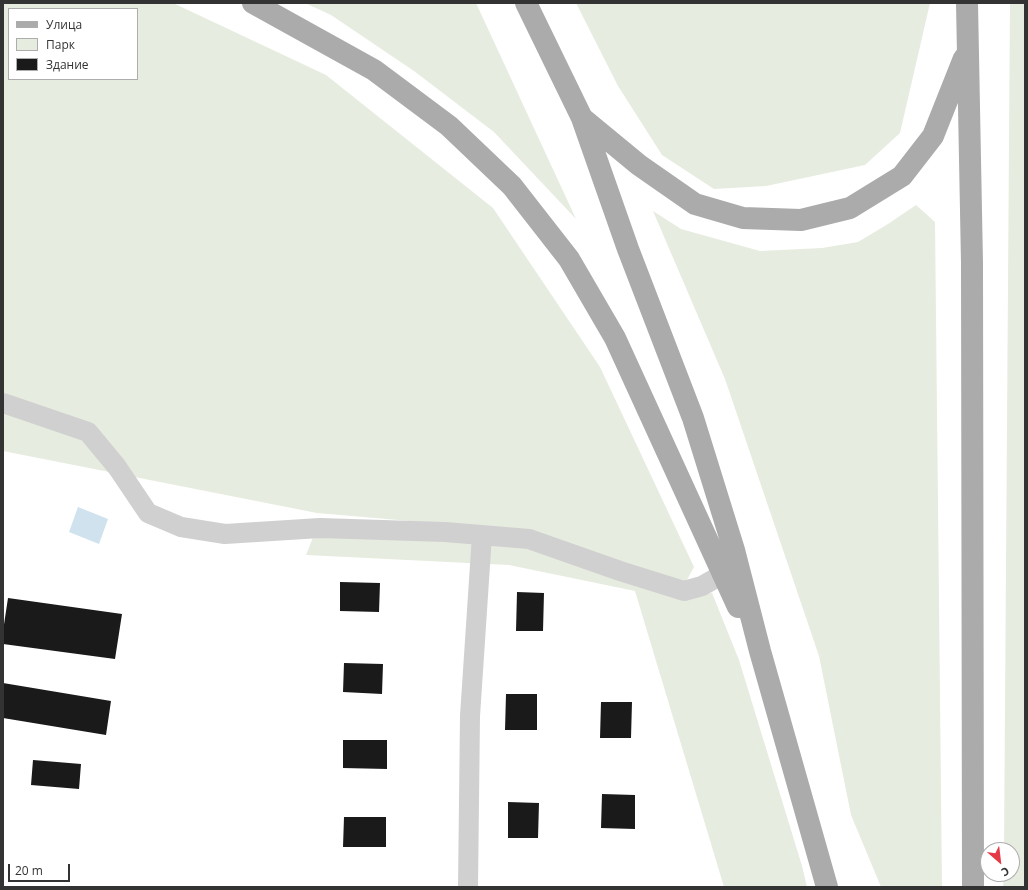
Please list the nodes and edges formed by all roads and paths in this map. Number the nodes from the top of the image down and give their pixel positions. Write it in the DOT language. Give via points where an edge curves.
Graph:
graph roads {
  1 [pos="253,3"];
  2 [pos="526,3"];
  3 [pos="967,3"];
  4 [pos="968,47"];
  5 [pos="582,118"];
  6 [pos="3,403"];
  7 [pos="482,535"];
  8 [pos="723,574"];
  9 [pos="760,652"];
  10 [pos="468,887"];
  11 [pos="827,887"];
  12 [pos="973,887"];
  1 -- 8 [label="main road" via="374,70 449,126 512,186 569,258 615,338"];
  2 -- 5 [label="main road"];
  3 -- 4 [label="main road"];
  4 -- 5 [label="main road" via="933,136 902,176 850,208 801,220 743,218 695,204 639,165"];
  4 -- 12 [label="main road" via="972,271"];
  5 -- 9 [label="main road" via="628,249 693,418 734,550"];
  6 -- 7 [label="street" via="88,432 117,467 148,513 181,527 225,534 320,528"];
  7 -- 8 [label="street" via="529,539 684,591 702,586"];
  7 -- 10 [label="street" via="470,716"];
  8 -- 9 [label="main road"];
  9 -- 11 [label="main road"];
}
